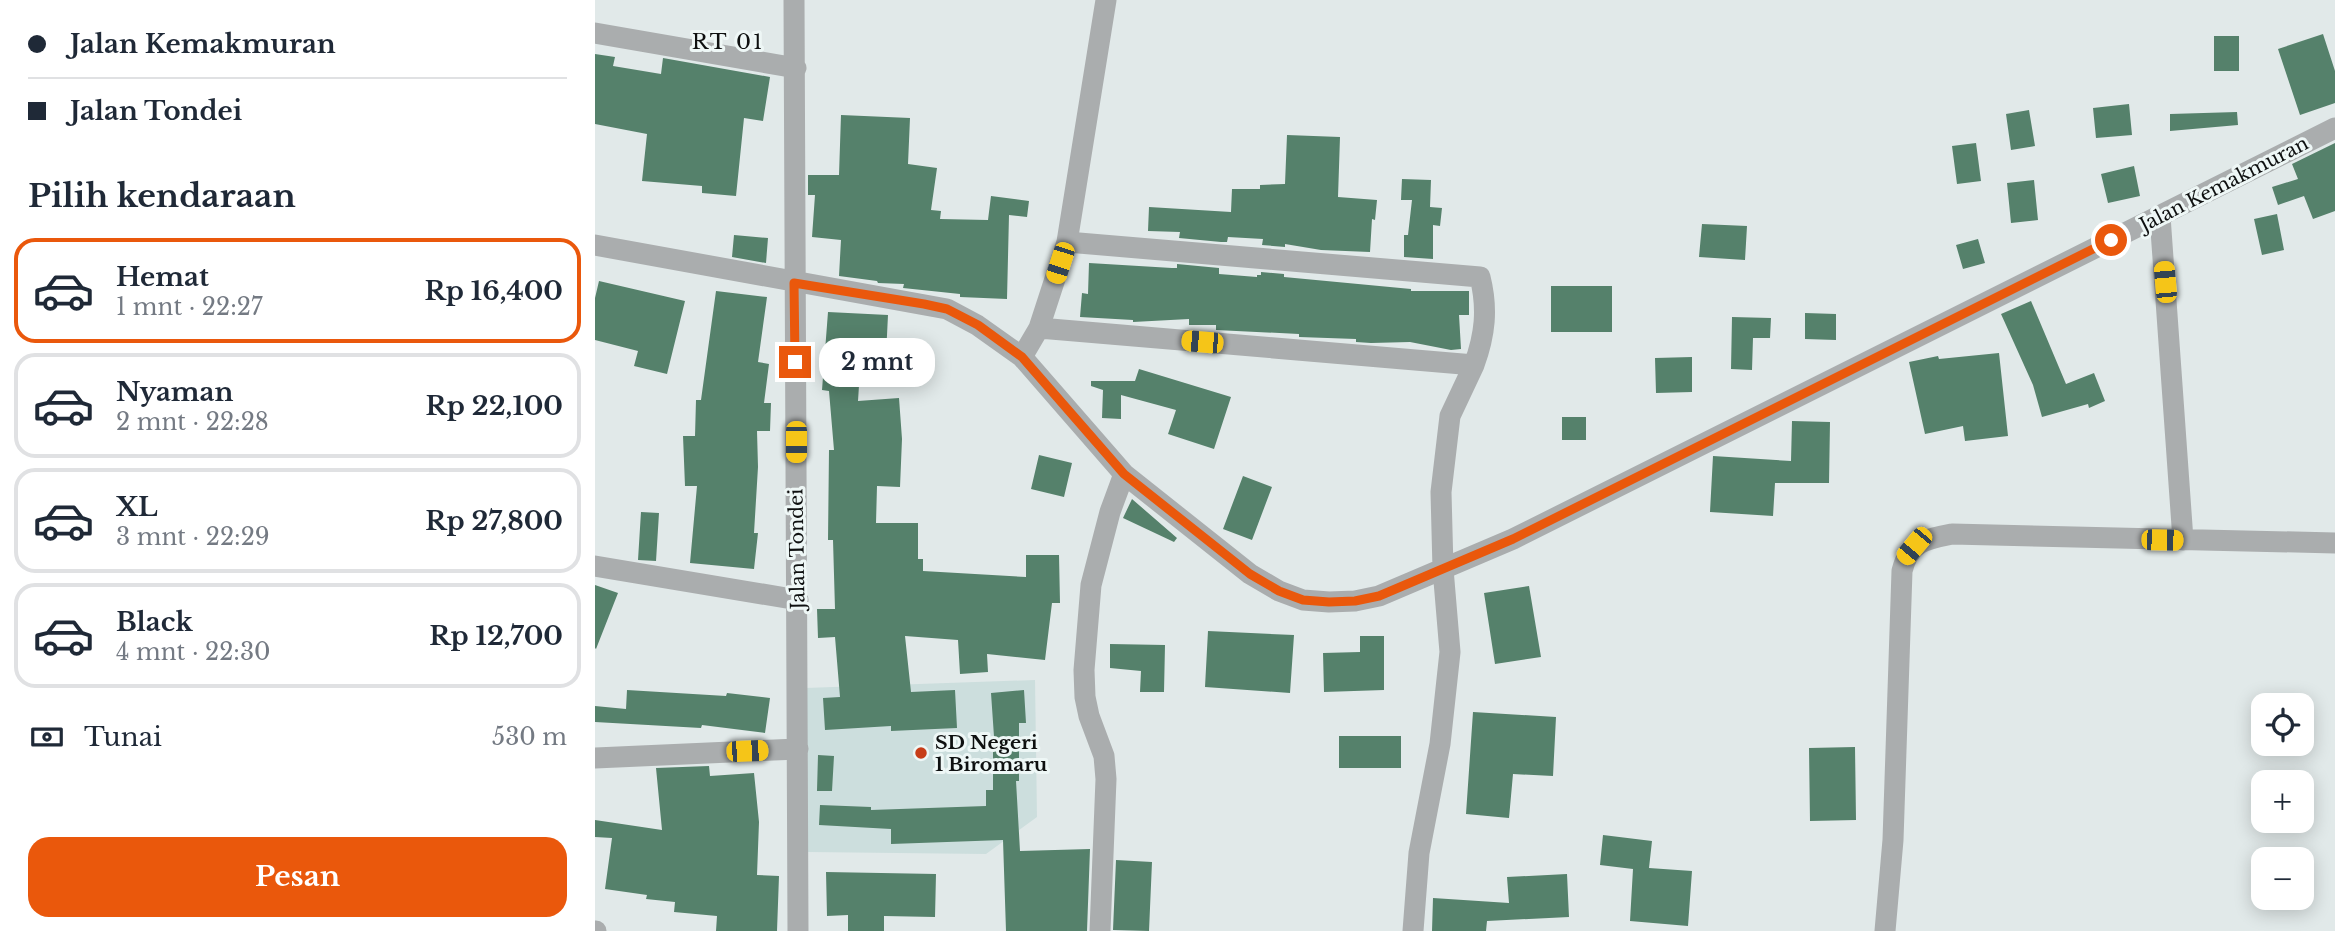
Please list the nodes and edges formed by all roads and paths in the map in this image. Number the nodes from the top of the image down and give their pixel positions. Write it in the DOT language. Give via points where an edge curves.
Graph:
graph roads {
  1 [pos="794,0"];
  2 [pos="1106,0"];
  3 [pos="595,33"];
  4 [pos="796,68"];
  5 [pos="2335,128"];
  6 [pos="2160,216"];
  7 [pos="1067,242"];
  8 [pos="595,244"];
  9 [pos="794,283"];
  10 [pos="1039,328"];
  11 [pos="1022,357"];
  12 [pos="1474,365"];
  13 [pos="1124,474"];
  14 [pos="2183,540"];
  15 [pos="2335,543"];
  16 [pos="595,566"];
  17 [pos="1443,569"];
  18 [pos="797,600"];
  19 [pos="798,749"];
  20 [pos="595,758"];
  21 [pos="798,931"];
  22 [pos="1100,931"];
  23 [pos="1413,931"];
  24 [pos="1885,931"];
  1 -- 4 [label="street, Jalan Tondei"];
  2 -- 7 [label="street"];
  3 -- 4 [label="street"];
  4 -- 9 [label="street, Jalan Tondei"];
  5 -- 6 [label="street, Jalan Kemakmuran"];
  6 -- 14 [label="street"];
  6 -- 17 [label="street, Jalan Kemakmuran" via="1513,539"];
  7 -- 10 [label="street"];
  7 -- 12 [label="street" via="1480,277 1486,314"];
  8 -- 9 [label="street, Jalan Kemakmuran"];
  9 -- 11 [label="street, Jalan Kemakmuran" via="947,309"];
  9 -- 18 [label="street, Jalan Tondei"];
  10 -- 11 [label="street"];
  10 -- 12 [label="street"];
  11 -- 13 [label="street, Jalan Kemakmuran"];
  12 -- 17 [label="street" via="1450,416 1441,492"];
  13 -- 17 [label="street, Jalan Kemakmuran" via="1250,574 1303,600 1355,601 1379,596"];
  13 -- 22 [label="street" via="1091,585 1084,670 1085,697 1105,768"];
  14 -- 15 [label="street"];
  14 -- 24 [label="street" via="1952,534 1914,546 1905,557"];
  16 -- 18 [label="street"];
  17 -- 23 [label="street" via="1450,652 1440,744 1419,853"];
  18 -- 19 [label="street, Jalan Tondei"];
  19 -- 20 [label="street"];
  19 -- 21 [label="street, Jalan Tondei"];
}
